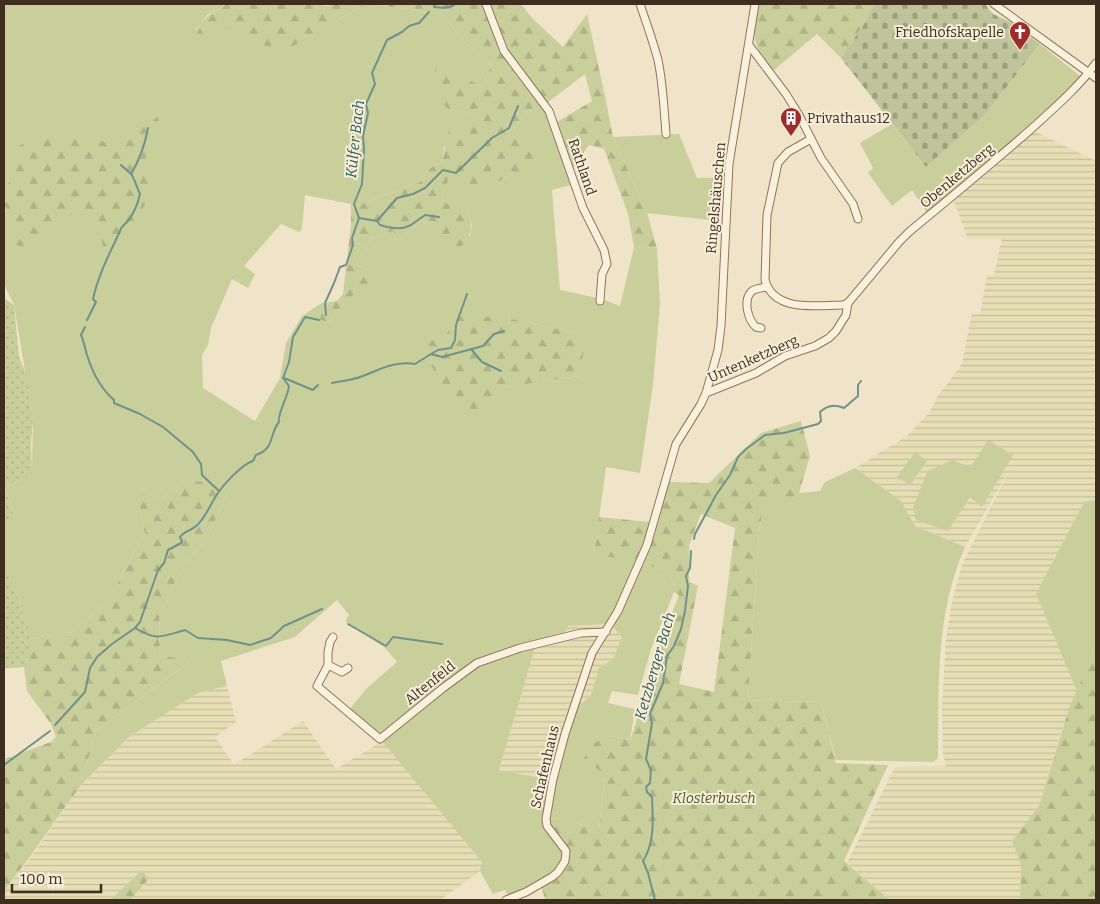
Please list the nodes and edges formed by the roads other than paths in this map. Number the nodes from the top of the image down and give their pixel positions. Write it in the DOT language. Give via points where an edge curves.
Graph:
graph roads {
  1 [pos="486,4"];
  2 [pos="640,4"];
  3 [pos="755,4"];
  4 [pos="994,4"];
  5 [pos="748,45"];
  6 [pos="1096,63"];
  7 [pos="1089,73"];
  8 [pos="1096,78"];
  9 [pos="666,134"];
  10 [pos="811,139"];
  11 [pos="858,219"];
  12 [pos="767,288"];
  13 [pos="600,301"];
  14 [pos="848,304"];
  15 [pos="761,328"];
  16 [pos="706,394"];
  17 [pos="618,611"];
  18 [pos="606,632"];
  19 [pos="333,637"];
  20 [pos="328,664"];
  21 [pos="348,668"];
  22 [pos="506,900"];
  1 -- 13 [label="street, Rathland" via="504,51 549,111 583,208 604,250 607,264 602,274"];
  2 -- 9 [label="street" via="658,60"];
  3 -- 5 [label="street, Ringelshäuschen"];
  4 -- 7 [label="street"];
  5 -- 10 [label="street" via="786,94"];
  5 -- 16 [label="street, Ringelshäuschen" via="729,164 721,326"];
  6 -- 7 [label="street, Obenketzberg"];
  7 -- 8 [label="street"];
  7 -- 14 [label="street, Obenketzberg" via="1080,85 1003,154 904,237"];
  10 -- 11 [label="street" via="853,204"];
  10 -- 12 [label="street" via="788,152 778,163 766,221"];
  12 -- 14 [label="street" via="777,298 790,303"];
  12 -- 15 [label="street" via="755,289 748,298 749,319"];
  14 -- 16 [label="street, Untenketzberg" via="846,315 829,338"];
  16 -- 17 [label="street, Untenketzberg" via="676,444 647,545"];
  17 -- 18 [label="street, Schafenhaus"];
  18 -- 20 [label="street, Altenfeld" via="581,633 477,663 380,740 317,686"];
  18 -- 22 [label="street, Schafenhaus" via="592,653 567,727 546,816 547,826 566,851 565,861 552,877"];
  19 -- 20 [label="street, Altenfeld"];
  20 -- 21 [label="street" via="342,672"];
}
